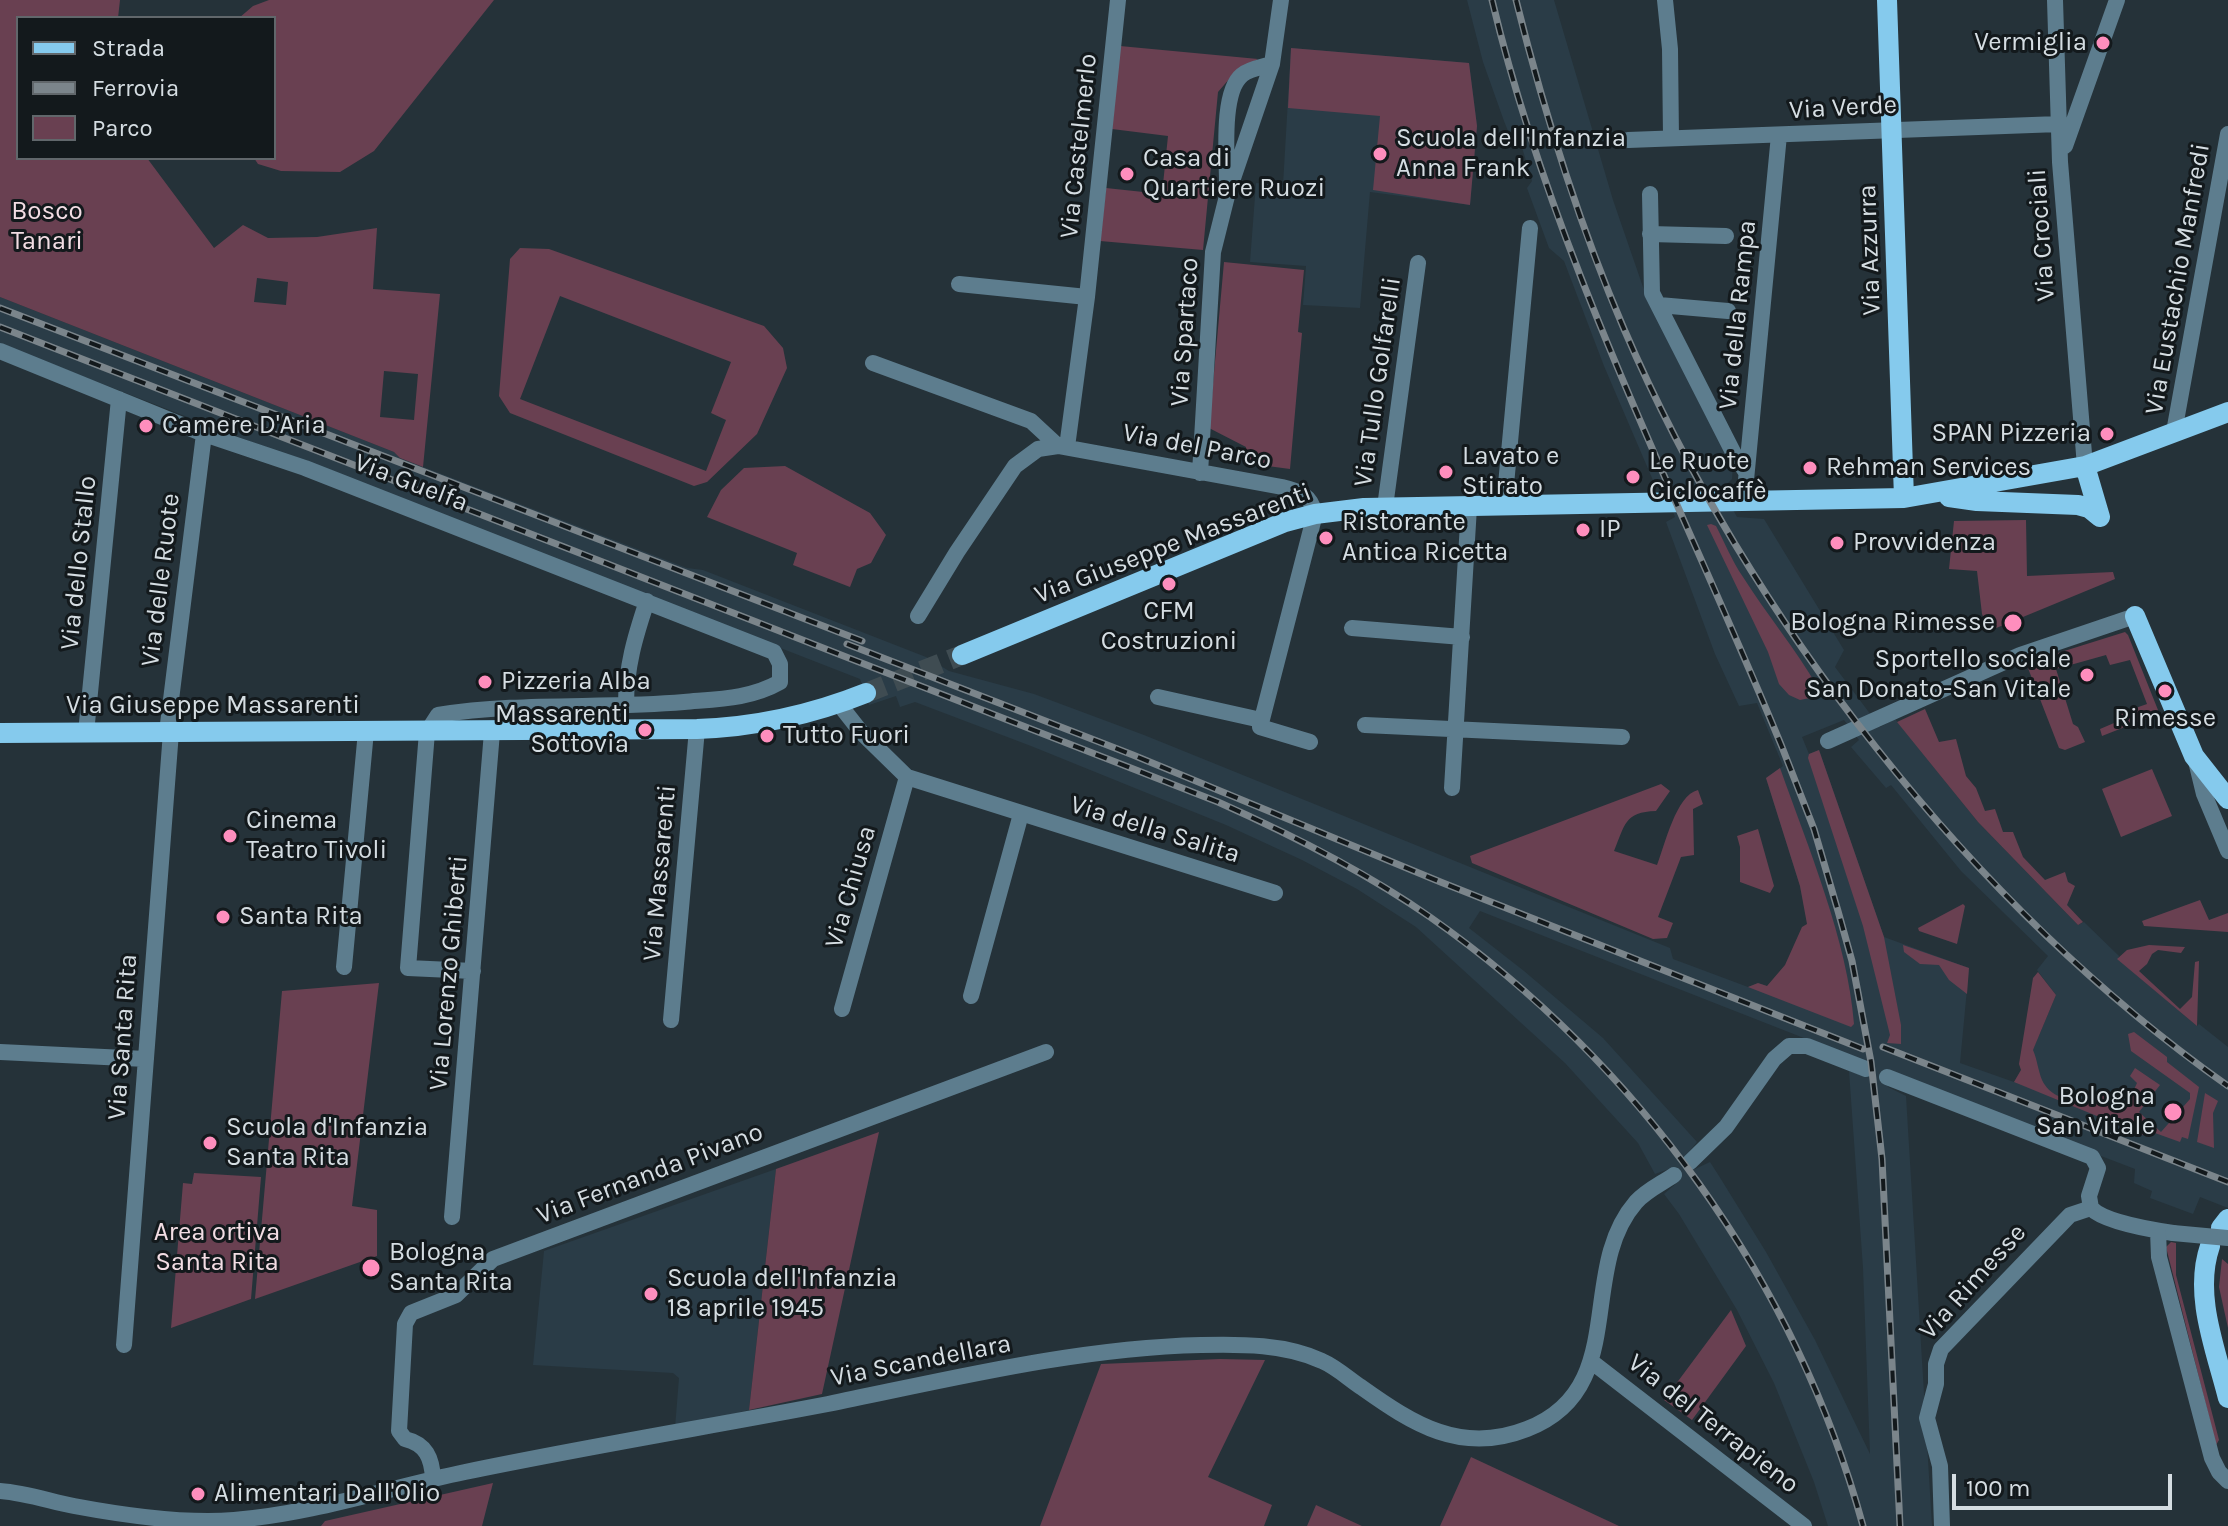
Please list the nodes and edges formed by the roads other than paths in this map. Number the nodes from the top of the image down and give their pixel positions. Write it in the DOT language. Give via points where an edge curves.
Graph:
graph roads {
  1 [pos="1118,0"];
  2 [pos="1281,0"];
  3 [pos="1665,0"];
  4 [pos="1887,0"];
  5 [pos="2055,0"];
  6 [pos="2117,0"];
  7 [pos="1272,64"];
  8 [pos="2059,124"];
  9 [pos="1892,129"];
  10 [pos="2228,134"];
  11 [pos="1779,135"];
  12 [pos="1671,138"];
  13 [pos="1628,140"];
  14 [pos="2060,162"];
  15 [pos="1650,194"];
  16 [pos="1227,196"];
  17 [pos="1530,228"];
  18 [pos="1650,234"];
  19 [pos="1726,236"];
  20 [pos="1418,263"];
  21 [pos="959,284"];
  22 [pos="1087,297"];
  23 [pos="1659,305"];
  24 [pos="1728,311"];
  25 [pos="0,351"];
  26 [pos="873,363"];
  27 [pos="119,399"];
  28 [pos="2228,412"];
  29 [pos="2174,432"];
  30 [pos="204,434"];
  31 [pos="1062,446"];
  32 [pos="2085,466"];
  33 [pos="1746,472"];
  34 [pos="1200,473"];
  35 [pos="1934,494"];
  36 [pos="1904,498"];
  37 [pos="1744,501"];
  38 [pos="1504,506"];
  39 [pos="1385,507"];
  40 [pos="1469,507"];
  41 [pos="1315,514"];
  42 [pos="647,601"];
  43 [pos="918,616"];
  44 [pos="2135,616"];
  45 [pos="1352,628"];
  46 [pos="1462,637"];
  47 [pos="962,655"];
  48 [pos="866,693"];
  49 [pos="1158,697"];
  50 [pos="839,704"];
  51 [pos="626,705"];
  52 [pos="1261,720"];
  53 [pos="1365,725"];
  54 [pos="697,729"];
  55 [pos="1455,729"];
  56 [pos="366,731"];
  57 [pos="169,732"];
  58 [pos="427,732"];
  59 [pos="492,732"];
  60 [pos="0,733"];
  61 [pos="86,733"];
  62 [pos="1622,737"];
  63 [pos="1828,741"];
  64 [pos="1310,742"];
  65 [pos="2194,756"];
  66 [pos="907,777"];
  67 [pos="1452,788"];
  68 [pos="2228,799"];
  69 [pos="1021,814"];
  70 [pos="2224,831"];
  71 [pos="2228,851"];
  72 [pos="1275,893"];
  73 [pos="344,967"];
  74 [pos="473,971"];
  75 [pos="971,996"];
  76 [pos="842,1009"];
  77 [pos="671,1020"];
  78 [pos="0,1052"];
  79 [pos="1046,1052"];
  80 [pos="146,1059"];
  81 [pos="1866,1069"];
  82 [pos="1887,1077"];
  83 [pos="1690,1162"];
  84 [pos="1674,1175"];
  85 [pos="2091,1208"];
  86 [pos="452,1217"];
  87 [pos="2161,1231"];
  88 [pos="2222,1233"];
  89 [pos="124,1345"];
  90 [pos="1592,1362"];
  91 [pos="2228,1398"];
  92 [pos="433,1479"];
  93 [pos="2228,1481"];
  94 [pos="0,1491"];
  95 [pos="1804,1526"];
  96 [pos="1942,1526"];
  1 -- 22 [label="street, Via Castelmerlo"];
  2 -- 7 [label="street, Via Spartaco"];
  3 -- 12 [label="street"];
  4 -- 9 [label="main road, Via Azzurra"];
  5 -- 8 [label="street, Via Crociali"];
  6 -- 14 [label="street"];
  7 -- 16 [label="street, Via Spartaco"];
  7 -- 16 [label="street, Via Spartaco" via="1242,75 1233,90"];
  8 -- 9 [label="street, Via Verde"];
  8 -- 14 [label="street, Via Crociali"];
  9 -- 11 [label="street, Via Verde"];
  9 -- 36 [label="main road, Via Azzurra"];
  10 -- 29 [label="street, Via Eustachio Manfredi"];
  11 -- 12 [label="street, Via Verde"];
  11 -- 33 [label="street, Via della Rampa"];
  12 -- 13 [label="street, Via Verde"];
  14 -- 32 [label="street, Via Crociali"];
  15 -- 18 [label="street"];
  16 -- 34 [label="street, Via Spartaco" via="1213,252"];
  17 -- 38 [label="street"];
  18 -- 19 [label="street"];
  18 -- 23 [label="street" via="1652,293"];
  20 -- 39 [label="street, Via Tullo Golfarelli"];
  21 -- 22 [label="street"];
  22 -- 31 [label="street, Via Castelmerlo"];
  23 -- 24 [label="street"];
  23 -- 33 [label="street"];
  25 -- 27 [label="street, Via Guelfa"];
  26 -- 31 [label="street, Via del Parco" via="1031,421"];
  27 -- 30 [label="street, Via Guelfa"];
  27 -- 61 [label="street, Via dello Stallo"];
  28 -- 29 [label="main road, Via Giuseppe Massarenti"];
  29 -- 32 [label="main road, Via Giuseppe Massarenti"];
  30 -- 42 [label="street, Via Guelfa"];
  30 -- 57 [label="street, Via delle Ruote"];
  31 -- 34 [label="street, Via del Parco"];
  31 -- 43 [label="street" via="1038,449 1007,476"];
  32 -- 35 [label="main road, Via Giuseppe Massarenti"];
  32 -- 35 [label="main road, Via Giuseppe Massarenti" via="2100,517 2078,505"];
  33 -- 37 [label="street, Via della Rampa"];
  34 -- 41 [label="street, Via del Parco" via="1295,490 1308,498"];
  35 -- 36 [label="main road, Via Giuseppe Massarenti"];
  36 -- 37 [label="main road, Via Giuseppe Massarenti"];
  37 -- 38 [label="main road, Via Giuseppe Massarenti"];
  38 -- 40 [label="main road, Via Giuseppe Massarenti"];
  39 -- 40 [label="main road, Via Giuseppe Massarenti"];
  39 -- 41 [label="main road, Via Giuseppe Massarenti"];
  40 -- 46 [label="street"];
  41 -- 47 [label="main road, Via Giuseppe Massarenti"];
  41 -- 52 [label="street"];
  42 -- 51 [label="street" via="626,673"];
  42 -- 51 [label="street, Via Guelfa" via="774,652 780,682 735,698"];
  44 -- 63 [label="street" via="2020,655"];
  44 -- 65 [label="main road"];
  45 -- 46 [label="street"];
  46 -- 55 [label="street"];
  48 -- 50 [label="main road, Via Giuseppe Massarenti"];
  49 -- 52 [label="street"];
  50 -- 54 [label="main road, Via Giuseppe Massarenti" via="795,717"];
  50 -- 66 [label="street, Via della Salita"];
  51 -- 58 [label="street" via="481,708 438,715"];
  52 -- 64 [label="street" via="1260,727"];
  53 -- 55 [label="street"];
  54 -- 59 [label="main road, Via Giuseppe Massarenti"];
  54 -- 77 [label="street, Via Massarenti"];
  55 -- 62 [label="street"];
  55 -- 67 [label="street"];
  56 -- 57 [label="main road, Via Giuseppe Massarenti"];
  56 -- 58 [label="main road, Via Giuseppe Massarenti"];
  56 -- 73 [label="street"];
  57 -- 61 [label="main road, Via Giuseppe Massarenti"];
  57 -- 80 [label="street, Via Santa Rita"];
  58 -- 59 [label="main road, Via Giuseppe Massarenti"];
  58 -- 74 [label="street" via="408,968"];
  59 -- 74 [label="street, Via Lorenzo Ghiberti"];
  60 -- 61 [label="main road, Via Giuseppe Massarenti"];
  65 -- 68 [label="main road"];
  65 -- 70 [label="street" via="2204,794"];
  66 -- 69 [label="street, Via della Salita"];
  66 -- 76 [label="street, Via Chiusa"];
  69 -- 72 [label="street, Via della Salita"];
  69 -- 75 [label="street"];
  70 -- 71 [label="street"];
  74 -- 86 [label="street, Via Lorenzo Ghiberti"];
  78 -- 80 [label="street"];
  79 -- 92 [label="street, Via Fernanda Pivano" via="493,1259 456,1295 411,1313 405,1324 399,1431 427,1452"];
  80 -- 89 [label="street, Via Santa Rita"];
  81 -- 83 [label="street" via="1807,1046 1789,1046 1726,1127"];
  82 -- 85 [label="street" via="2092,1157 2098,1168 2089,1196"];
  84 -- 90 [label="street, Via Scandellara" via="1636,1203 1617,1235 1608,1260"];
  85 -- 87 [label="street"];
  85 -- 96 [label="street, Via Rimesse" via="2070,1215 1938,1354 1927,1418 1940,1466"];
  87 -- 88 [label="street, bridge"];
  87 -- 93 [label="street" via="2159,1257 2212,1458"];
  88 -- 91 [label="main road" via="2204,1269 2205,1300"];
  90 -- 92 [label="street, Via Scandellara" via="1566,1404 1545,1422 1491,1438 1431,1431 1324,1361 1301,1354 1245,1344 1167,1346 994,1371"];
  90 -- 95 [label="street, Via del Terrapieno"];
  92 -- 94 [label="street, Via Scandellara" via="325,1506 229,1520 120,1514"];
}
